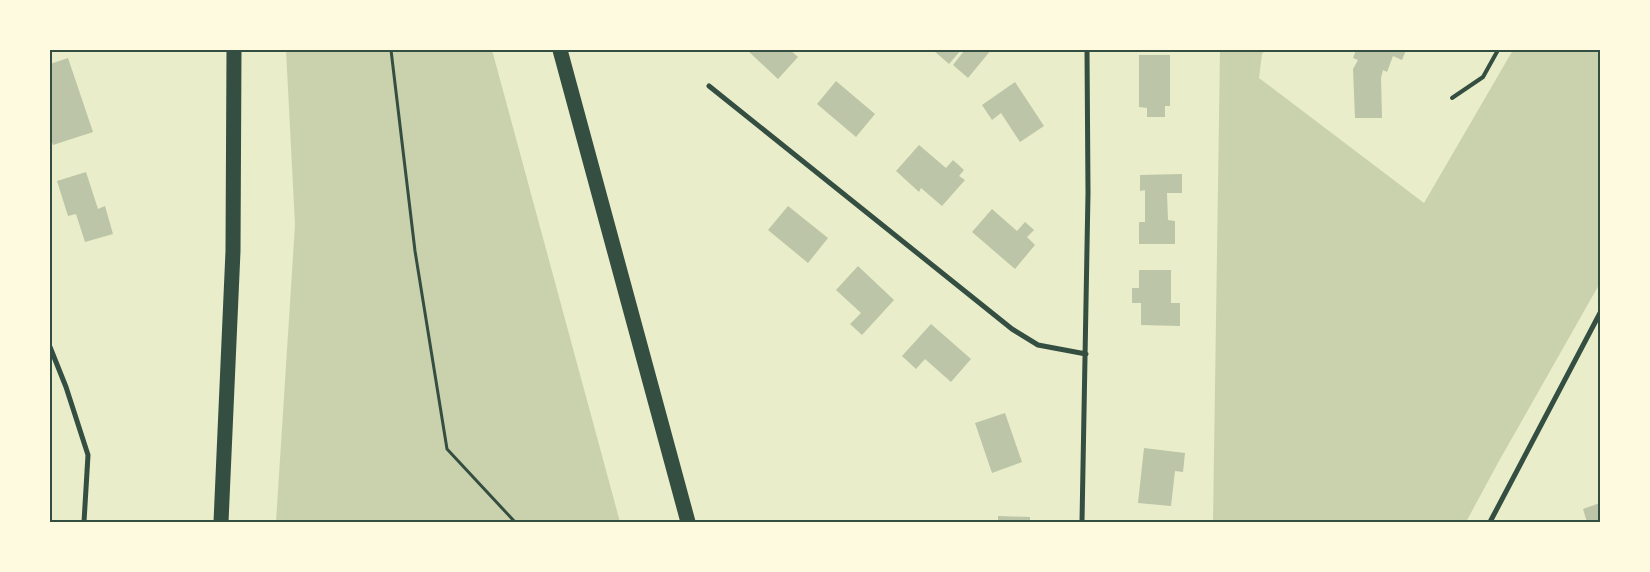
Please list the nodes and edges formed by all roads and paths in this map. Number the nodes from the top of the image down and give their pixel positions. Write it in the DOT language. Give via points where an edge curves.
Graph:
graph roads {
  1 [pos="234,50"];
  2 [pos="391,50"];
  3 [pos="560,50"];
  4 [pos="1087,50"];
  5 [pos="1498,50"];
  6 [pos="709,86"];
  7 [pos="1452,98"];
  8 [pos="1600,314"];
  9 [pos="50,347"];
  10 [pos="1086,354"];
  11 [pos="84,522"];
  12 [pos="221,522"];
  13 [pos="515,522"];
  14 [pos="688,522"];
  15 [pos="1082,522"];
  16 [pos="1490,522"];
  1 -- 12 [label="highway" via="233,260"];
  2 -- 13 [label="path" via="414,251 447,449"];
  3 -- 14 [label="highway"];
  4 -- 10 [label="street"];
  5 -- 7 [label="lane" via="1484,76"];
  6 -- 10 [label="street" via="1012,329 1038,345"];
  8 -- 16 [label="street"];
  9 -- 11 [label="street" via="88,455"];
  10 -- 15 [label="street"];
}
